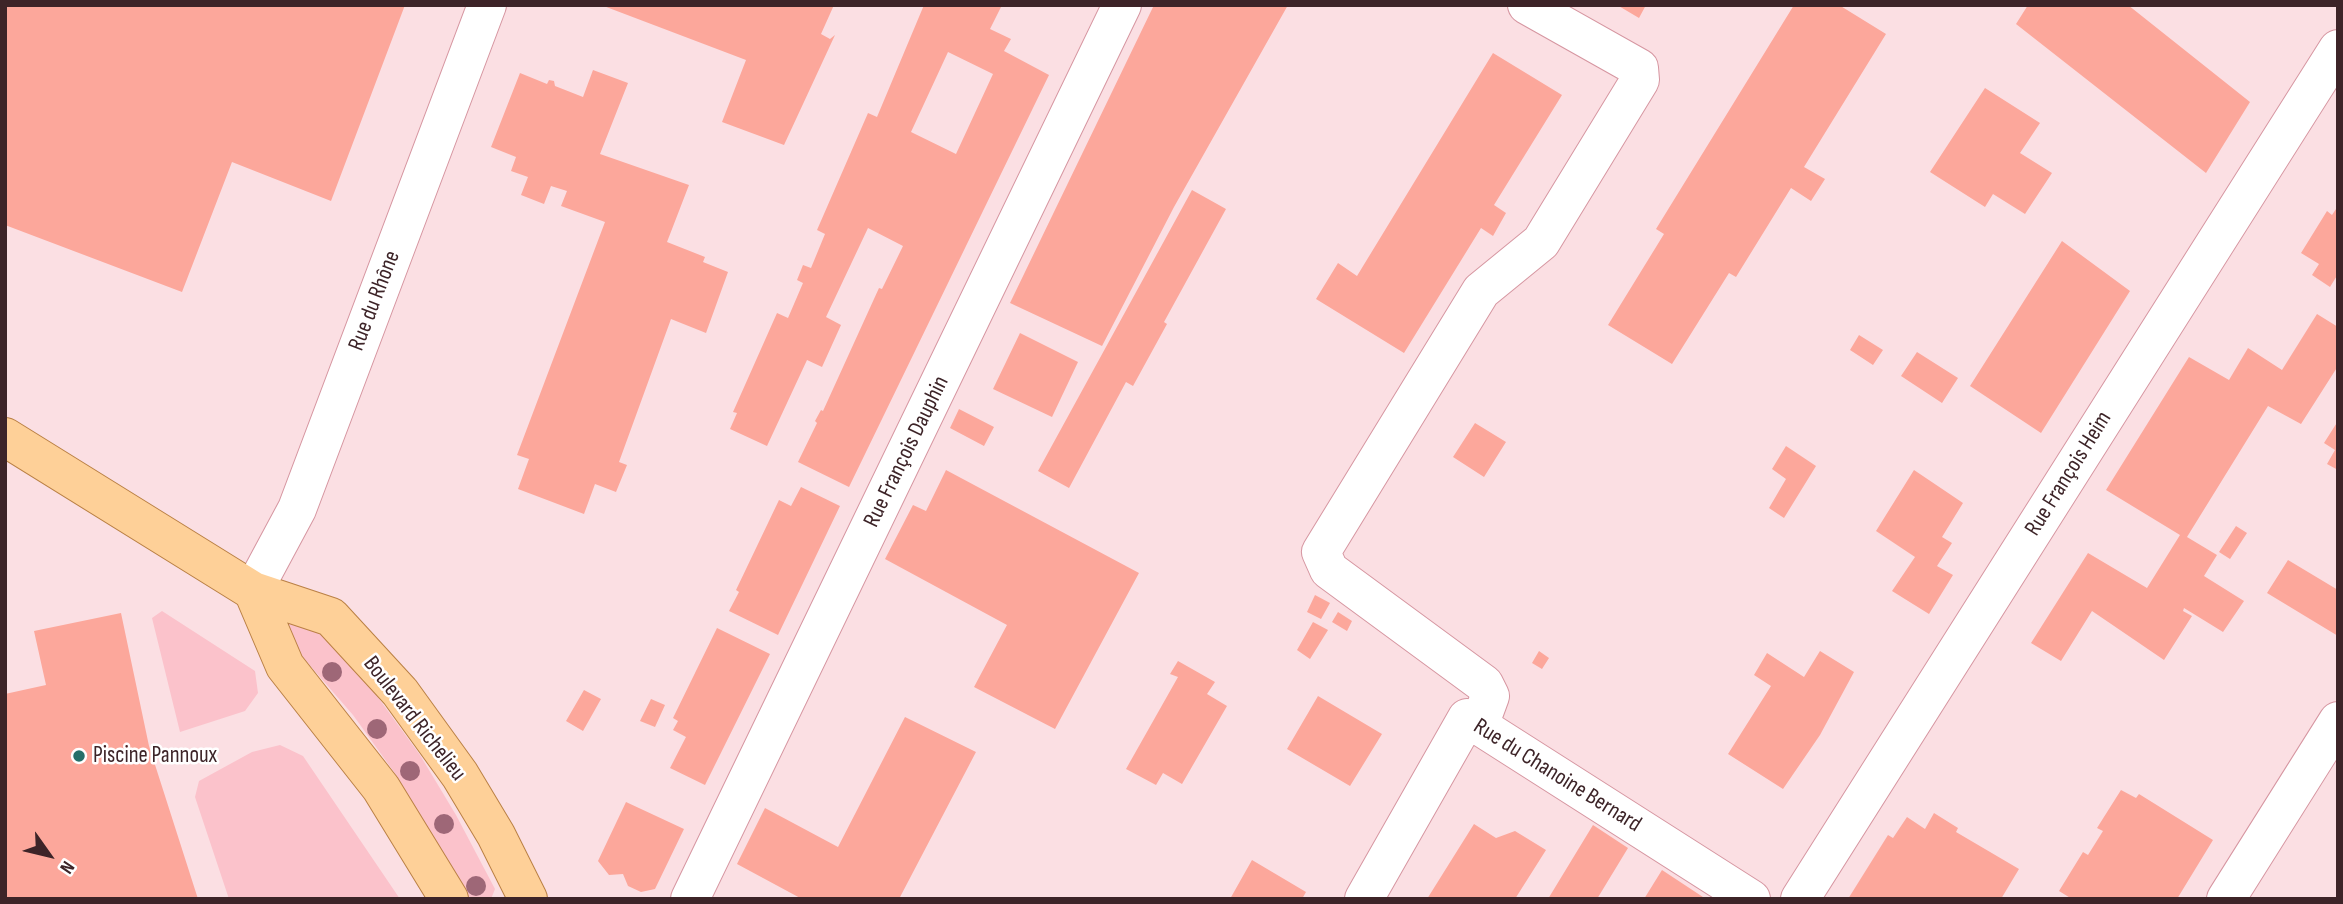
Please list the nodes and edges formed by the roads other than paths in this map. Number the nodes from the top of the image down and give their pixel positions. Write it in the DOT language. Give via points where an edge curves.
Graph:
graph roads {
  1 [pos="486,5"];
  2 [pos="1122,5"];
  3 [pos="1527,5"];
  4 [pos="2338,49"];
  5 [pos="5,437"];
  6 [pos="253,591"];
  7 [pos="2338,722"];
  8 [pos="1479,726"];
  9 [pos="449,899"];
  10 [pos="528,899"];
  11 [pos="690,899"];
  12 [pos="1364,899"];
  13 [pos="1751,899"];
  14 [pos="1800,899"];
  15 [pos="2226,899"];
  1 -- 6 [label="street, Rue du Rhône" via="296,509"];
  2 -- 11 [label="street, Rue François Dauphin"];
  3 -- 8 [label="street" via="1639,68 1640,80 1541,242 1481,290 1321,552 1329,570 1484,684 1490,696"];
  4 -- 14 [label="street, Rue François Heim"];
  5 -- 6 [label="main road, Boulevard Richelieu"];
  6 -- 9 [label="main road" via="285,666 381,788"];
  6 -- 10 [label="main road, Boulevard Richelieu" via="331,617 400,692 460,775"];
  7 -- 15 [label="street"];
  8 -- 12 [label="street, Rue du Chanoine Bernard" via="1467,718"];
  8 -- 13 [label="street, Rue du Chanoine Bernard"];
}
